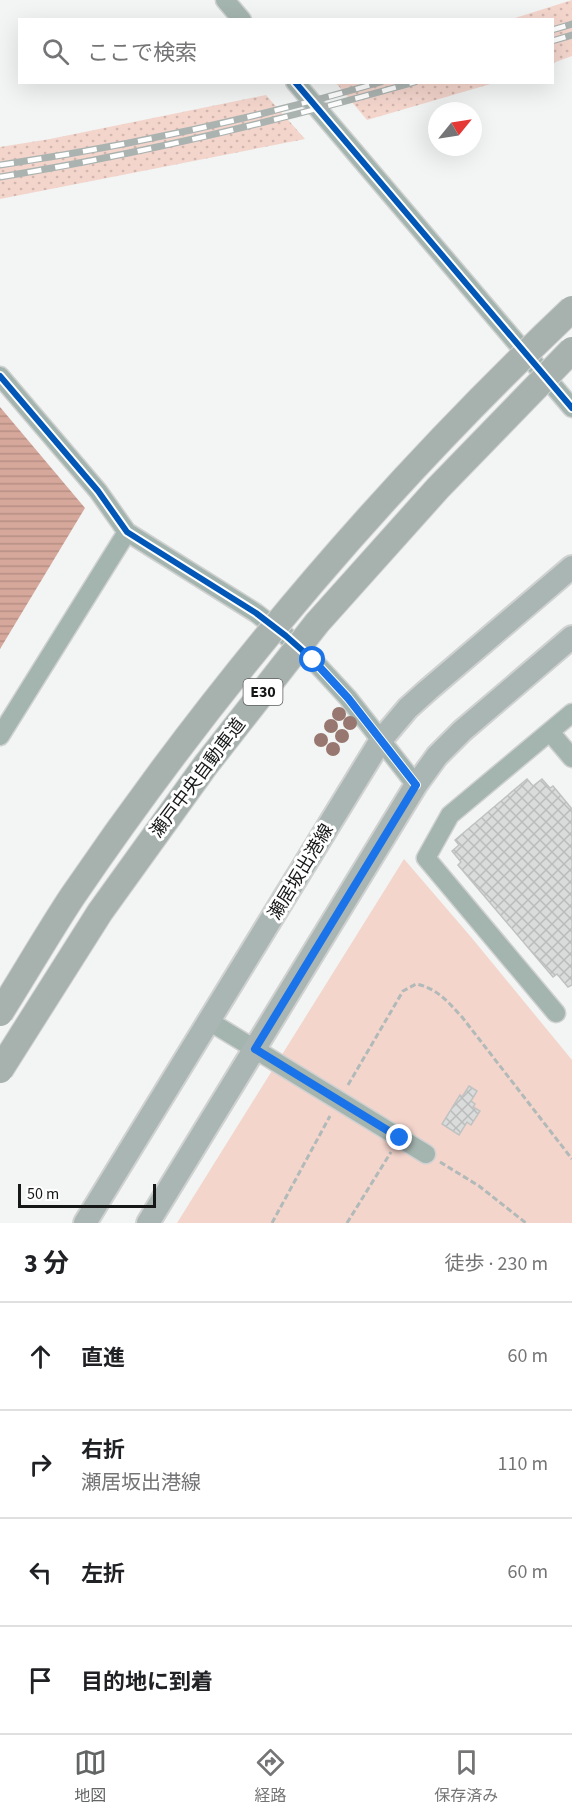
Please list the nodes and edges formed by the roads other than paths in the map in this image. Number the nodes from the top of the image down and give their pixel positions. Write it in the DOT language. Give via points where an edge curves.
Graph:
graph roads {
  1 [pos="225,0"];
  2 [pos="240,18"];
  3 [pos="297,84"];
  4 [pos="572,309"];
  5 [pos="572,350"];
  6 [pos="0,375"];
  7 [pos="572,408"];
  8 [pos="127,532"];
  9 [pos="572,567"];
  10 [pos="572,637"];
  11 [pos="572,713"];
  12 [pos="550,732"];
  13 [pos="0,736"];
  14 [pos="381,741"];
  15 [pos="572,758"];
  16 [pos="416,785"];
  17 [pos="556,1012"];
  18 [pos="0,1013"];
  19 [pos="209,1021"];
  20 [pos="255,1049"];
  21 [pos="0,1070"];
  22 [pos="426,1154"];
  23 [pos="85,1223"];
  24 [pos="148,1223"];
  1 -- 2 [label="street"];
  3 -- 7 [label="street"];
  4 -- 18 [label="highway, 瀬戸中央自動車道 / E30, bridge" via="413,469 296,602 181,746 79,888"];
  5 -- 21 [label="highway, 瀬戸中央自動車道 / E30, bridge" via="438,488 317,623 205,766 107,902"];
  6 -- 8 [label="street" via="98,491"];
  8 -- 13 [label="street"];
  8 -- 14 [label="street" via="286,636 313,660"];
  9 -- 14 [label="main road, 瀬居坂出港線" via="408,708"];
  10 -- 16 [label="main road" via="462,731"];
  11 -- 12 [label="street"];
  12 -- 15 [label="street"];
  12 -- 17 [label="street" via="450,815 426,858"];
  14 -- 16 [label="street"];
  14 -- 19 [label="main road, 瀬居坂出港線"];
  16 -- 20 [label="main road"];
  19 -- 20 [label="street"];
  19 -- 23 [label="main road, 瀬居坂出港線"];
  20 -- 22 [label="street"];
  20 -- 24 [label="main road"];
}
